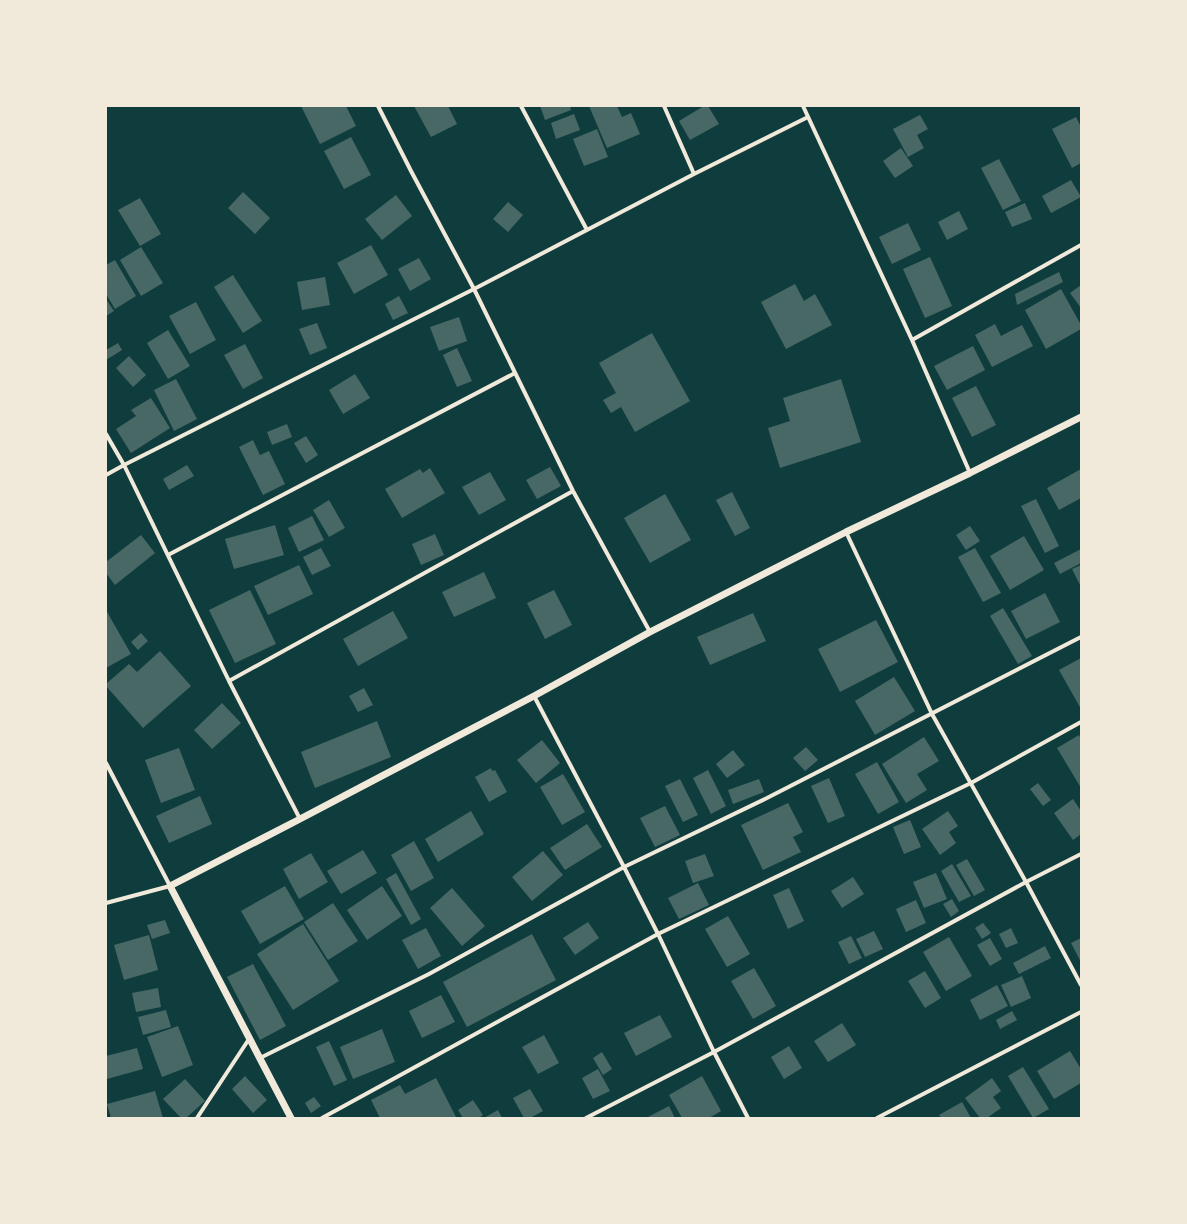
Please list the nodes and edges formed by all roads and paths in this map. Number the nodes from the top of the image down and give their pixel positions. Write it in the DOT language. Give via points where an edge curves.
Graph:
graph roads {
  1 [pos="378,106"];
  2 [pos="521,106"];
  3 [pos="664,106"];
  4 [pos="803,106"];
  5 [pos="808,117"];
  6 [pos="694,174"];
  7 [pos="586,230"];
  8 [pos="1081,245"];
  9 [pos="474,289"];
  10 [pos="912,340"];
  11 [pos="515,374"];
  12 [pos="1081,416"];
  13 [pos="106,434"];
  14 [pos="124,465"];
  15 [pos="970,473"];
  16 [pos="106,475"];
  17 [pos="573,491"];
  18 [pos="846,532"];
  19 [pos="168,555"];
  20 [pos="650,632"];
  21 [pos="1081,637"];
  22 [pos="230,681"];
  23 [pos="534,696"];
  24 [pos="932,714"];
  25 [pos="1081,722"];
  26 [pos="106,763"];
  27 [pos="971,783"];
  28 [pos="300,819"];
  29 [pos="1081,854"];
  30 [pos="624,866"];
  31 [pos="1026,882"];
  32 [pos="170,886"];
  33 [pos="106,903"];
  34 [pos="658,934"];
  35 [pos="1081,985"];
  36 [pos="1081,1012"];
  37 [pos="249,1039"];
  38 [pos="714,1052"];
  39 [pos="260,1058"];
  40 [pos="197,1118"];
  41 [pos="291,1118"];
  42 [pos="322,1118"];
  43 [pos="586,1118"];
  44 [pos="748,1118"];
  45 [pos="877,1118"];
  1 -- 9 [label="street"];
  2 -- 7 [label="street"];
  3 -- 6 [label="street"];
  4 -- 5 [label="street"];
  5 -- 6 [label="street"];
  5 -- 10 [label="street"];
  6 -- 7 [label="street"];
  7 -- 9 [label="street"];
  8 -- 10 [label="street"];
  9 -- 11 [label="street"];
  9 -- 14 [label="street"];
  10 -- 15 [label="street"];
  11 -- 17 [label="street"];
  11 -- 19 [label="street"];
  12 -- 15 [label="street"];
  13 -- 14 [label="street"];
  14 -- 16 [label="street"];
  14 -- 19 [label="street"];
  15 -- 18 [label="street"];
  17 -- 20 [label="street"];
  17 -- 22 [label="street"];
  18 -- 20 [label="street"];
  18 -- 24 [label="street"];
  19 -- 22 [label="street"];
  20 -- 23 [label="street"];
  21 -- 24 [label="street"];
  22 -- 28 [label="street"];
  23 -- 28 [label="street"];
  23 -- 30 [label="street"];
  24 -- 27 [label="street"];
  24 -- 30 [label="street" via="768,798"];
  25 -- 27 [label="street"];
  26 -- 32 [label="street"];
  27 -- 31 [label="street"];
  27 -- 34 [label="street"];
  28 -- 32 [label="street"];
  29 -- 31 [label="street"];
  30 -- 34 [label="street"];
  30 -- 39 [label="street" via="429,974"];
  31 -- 35 [label="street"];
  31 -- 38 [label="street"];
  32 -- 33 [label="street"];
  32 -- 37 [label="street"];
  34 -- 38 [label="street"];
  34 -- 42 [label="street"];
  36 -- 45 [label="street"];
  37 -- 39 [label="street"];
  37 -- 40 [label="street"];
  38 -- 43 [label="street"];
  38 -- 44 [label="street"];
  39 -- 41 [label="street"];
}
